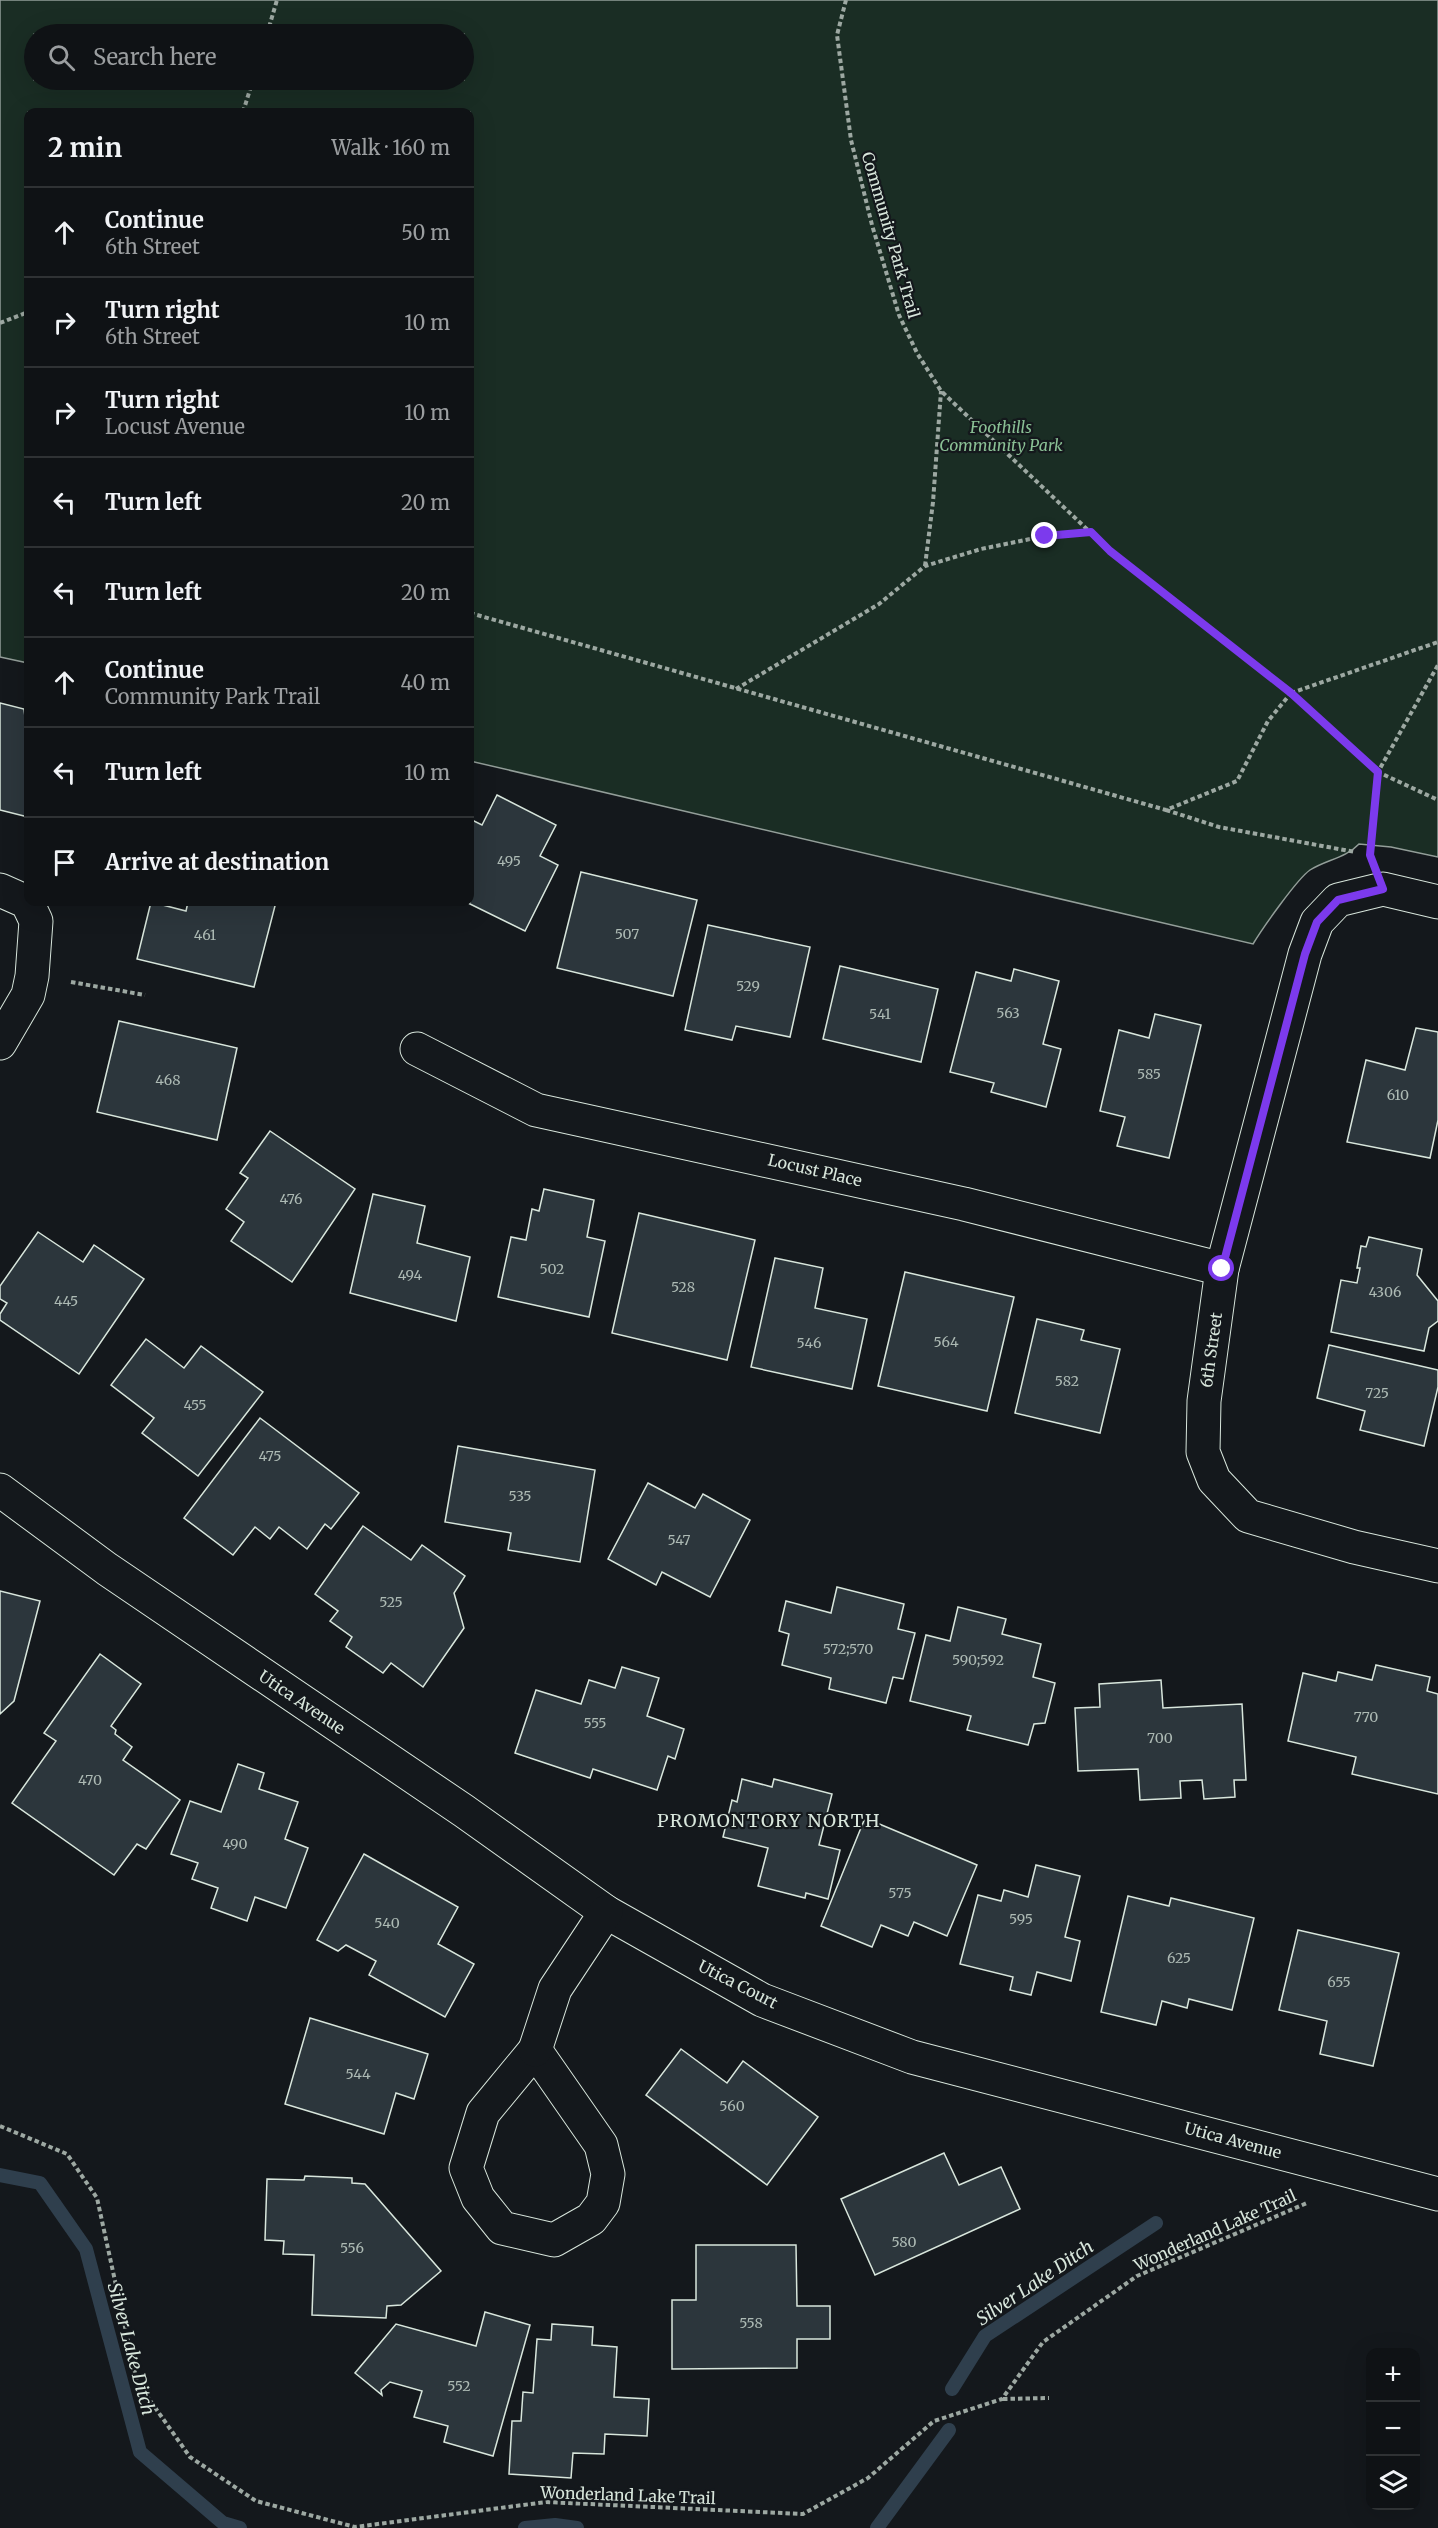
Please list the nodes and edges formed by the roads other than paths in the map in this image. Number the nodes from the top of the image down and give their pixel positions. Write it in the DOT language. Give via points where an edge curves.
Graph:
graph roads {
  1 [pos="0,890"];
  2 [pos="24,901"];
  3 [pos="1438,902"];
  4 [pos="29,906"];
  5 [pos="0,1043"];
  6 [pos="417,1049"];
  7 [pos="1222,1269"];
  8 [pos="0,1490"];
  9 [pos="1438,1566"];
  10 [pos="606,1912"];
  11 [pos="534,2050"];
  12 [pos="1028,2087"];
  13 [pos="1438,2194"];
  1 -- 2 [label="street"];
  3 -- 7 [label="street, 6th Street" via="1383,889 1338,900 1317,922 1305,954"];
  4 -- 5 [label="street" via="36,921 28,995"];
  6 -- 7 [label="street, Locust Place" via="536,1110 964,1204"];
  7 -- 9 [label="street, 6th Street" via="1204,1401 1203,1452 1214,1480 1248,1516 1354,1547"];
  8 -- 10 [label="street, Utica Avenue" via="107,1569"];
  10 -- 11 [label="street" via="555,1989"];
  10 -- 12 [label="street, Utica Court" via="762,2000 912,2057"];
  11 -- 11 [label="street" via="483,2113 466,2168 478,2198 502,2228 554,2240 591,2219 603,2203 608,2174 601,2145"];
  12 -- 13 [label="street, Utica Avenue"];
}
